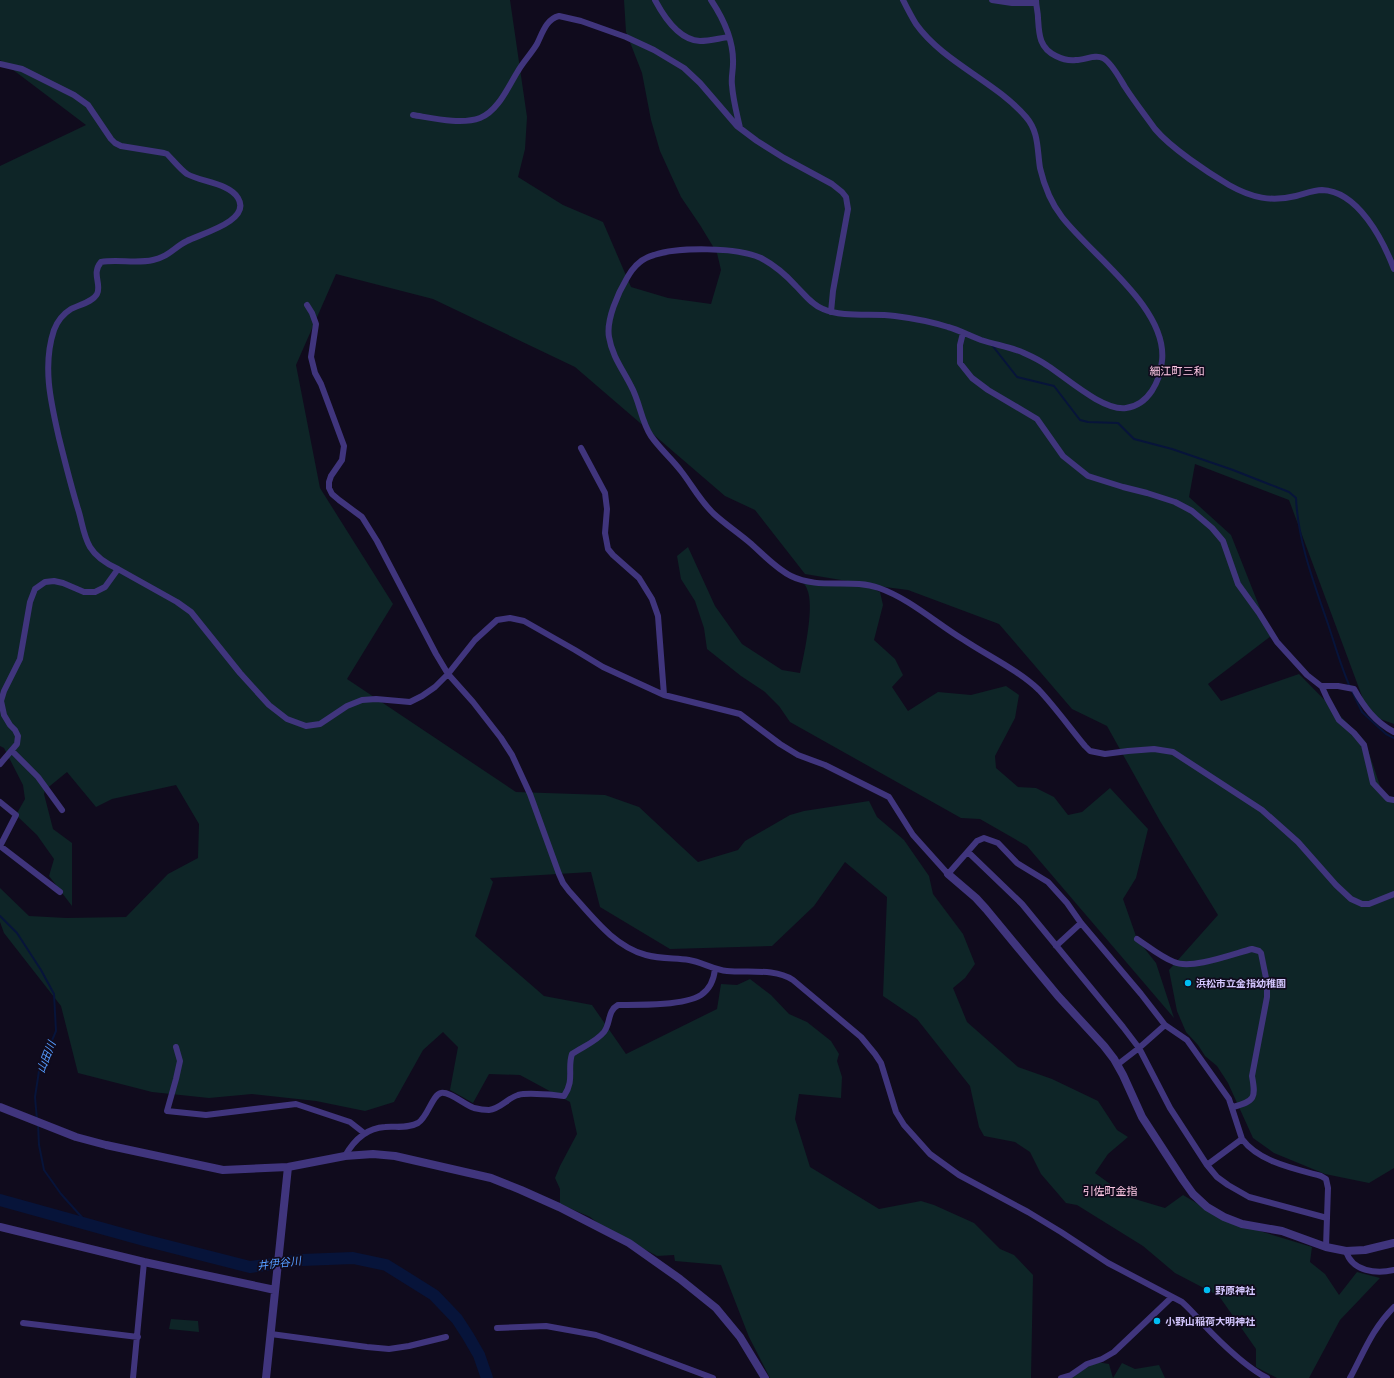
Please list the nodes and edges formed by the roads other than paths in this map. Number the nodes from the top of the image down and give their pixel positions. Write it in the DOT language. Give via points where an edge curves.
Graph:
graph roads {
  1 [pos="655,0"];
  2 [pos="711,0"];
  3 [pos="903,0"];
  4 [pos="992,0"];
  5 [pos="1036,2"];
  6 [pos="729,37"];
  7 [pos="0,64"];
  8 [pos="413,115"];
  9 [pos="740,128"];
  10 [pos="1394,269"];
  11 [pos="307,305"];
  12 [pos="831,312"];
  13 [pos="963,333"];
  14 [pos="582,448"];
  15 [pos="118,569"];
  16 [pos="448,674"];
  17 [pos="1322,687"];
  18 [pos="664,695"];
  19 [pos="1394,732"];
  20 [pos="12,751"];
  21 [pos="0,764"];
  22 [pos="1394,800"];
  23 [pos="0,802"];
  24 [pos="62,810"];
  25 [pos="0,846"];
  26 [pos="968,852"];
  27 [pos="948,874"];
  28 [pos="60,892"];
  29 [pos="1394,894"];
  30 [pos="1081,923"];
  31 [pos="1137,940"];
  32 [pos="1056,946"];
  33 [pos="715,969"];
  34 [pos="1165,1025"];
  35 [pos="176,1047"];
  36 [pos="1139,1048"];
  37 [pos="1117,1065"];
  38 [pos="0,1107"];
  39 [pos="1233,1107"];
  40 [pos="364,1133"];
  41 [pos="1242,1139"];
  42 [pos="346,1156"];
  43 [pos="1207,1165"];
  44 [pos="288,1167"];
  45 [pos="1327,1218"];
  46 [pos="0,1227"];
  47 [pos="1394,1243"];
  48 [pos="1326,1247"];
  49 [pos="1346,1251"];
  50 [pos="144,1262"];
  51 [pos="1394,1270"];
  52 [pos="275,1286"];
  53 [pos="1172,1298"];
  54 [pos="1394,1307"];
  55 [pos="23,1323"];
  56 [pos="497,1328"];
  57 [pos="270,1334"];
  58 [pos="138,1337"];
  59 [pos="446,1337"];
  60 [pos="133,1378"];
  61 [pos="266,1378"];
  62 [pos="713,1378"];
  63 [pos="765,1378"];
  64 [pos="1061,1378"];
  65 [pos="1267,1378"];
  66 [pos="1350,1378"];
  1 -- 6 [label="street" via="680,33 700,40"];
  2 -- 6 [label="street"];
  3 -- 13 [label="street" via="917,25 932,42 990,85 1022,111 1031,122 1035,131 1042,174 1055,208 1149,314 1162,346 1162,367 1156,384 1147,398 1132,407 1113,407 1099,401 1044,363 1024,353"];
  4 -- 5 [label="street" via="1012,3"];
  5 -- 10 [label="street" via="1039,35 1046,50 1064,59 1105,59 1156,129 1199,166 1230,185 1259,198 1290,197 1323,190 1343,197 1364,214"];
  6 -- 9 [label="street" via="733,64 733,98"];
  7 -- 15 [label="street" via="22,69 74,95 92,108 115,144 164,152 185,173 231,191 240,203 239,212 231,221 184,243 163,258 150,261 101,262 96,276 96,296 70,309 56,326 49,360 50,398 81,523 90,547 104,561"];
  8 -- 9 [label="street" via="469,120 488,113 503,98 548,22 559,16 581,20 626,37 668,58 700,83"];
  9 -- 12 [label="street" via="784,158 832,184 846,197 848,209"];
  11 -- 16 [label="street" via="316,324 311,357 344,446 342,460 331,476 329,488 332,494 362,517"];
  12 -- 13 [label="street" via="895,316 945,326"];
  12 -- 29 [label="street" via="815,305 774,267 757,256 739,252 680,251 652,255 636,265 627,277 610,318 608,336 617,364 634,391 651,436 681,471 703,503 791,576 821,584 854,583 878,587 917,608 1027,680 1040,691 1090,751 1105,754 1154,749 1173,752 1182,757 1271,817 1351,899 1362,904 1374,903"];
  13 -- 17 [label="street" via="960,363 972,378 1036,419 1063,456 1081,471 1088,476 1175,502 1192,511 1212,528 1223,541 1238,584 1260,613 1277,642 1306,675"];
  14 -- 18 [label="street" via="605,494 605,533 608,549 639,578 652,599 658,616"];
  15 -- 16 [label="street" via="191,612 269,705 287,719 306,726 320,724 347,706 362,700 410,702 435,687"];
  15 -- 20 [label="street" via="105,587 95,592 84,592 54,580 45,582 35,590 30,602 20,659 1,701 4,716 18,736 17,744"];
  16 -- 18 [label="street" via="488,628 498,620 510,618 524,621 603,667"];
  16 -- 33 [label="street" via="473,702 512,755 530,794 559,874 569,892 616,941 630,949 660,958 689,960"];
  17 -- 19 [label="street" via="1354,689 1373,717"];
  17 -- 22 [label="street" via="1339,720 1364,745 1373,783 1388,799"];
  18 -- 27 [label="street" via="740,714 798,755 825,765 889,798 913,835"];
  20 -- 21 [label="street"];
  20 -- 24 [label="street" via="38,777"];
  23 -- 25 [label="street" via="16,815"];
  25 -- 28 [label="street"];
  26 -- 27 [label="street"];
  26 -- 30 [label="street" via="981,839 995,842 1017,863 1048,882"];
  26 -- 32 [label="street" via="1022,904"];
  27 -- 37 [label="street" via="986,909 1058,996 1104,1046"];
  30 -- 32 [label="street"];
  30 -- 34 [label="street"];
  31 -- 39 [label="street" via="1175,963 1186,965 1252,950 1261,953 1267,997 1252,1076 1254,1089 1251,1099"];
  32 -- 36 [label="street"];
  33 -- 40 [label="street" via="712,983 696,997 654,1005 614,1007 603,1034 572,1054 569,1089 564,1096 518,1095 489,1110 473,1108 443,1092 435,1097 426,1117 416,1124 384,1127"];
  33 -- 53 [label="street" via="774,973 793,980 861,1037 875,1054 881,1063 896,1112 904,1126 930,1154 959,1175 1028,1212 1108,1263"];
  34 -- 36 [label="street"];
  34 -- 39 [label="street" via="1187,1040"];
  35 -- 40 [label="street" via="180,1061 167,1111 206,1115 296,1104 350,1122"];
  36 -- 37 [label="street"];
  36 -- 43 [label="street" via="1170,1108"];
  37 -- 48 [label="street" via="1142,1117 1193,1194 1207,1207 1242,1224 1282,1231"];
  38 -- 44 [label="street" via="76,1137 223,1170"];
  39 -- 41 [label="street"];
  40 -- 42 [label="street" via="351,1146"];
  41 -- 43 [label="street"];
  41 -- 45 [label="street" via="1259,1155 1269,1160 1326,1179"];
  42 -- 44 [label="street"];
  42 -- 63 [label="street" via="395,1156 491,1178 559,1207 629,1244 680,1279 716,1308 740,1337"];
  43 -- 45 [label="street" via="1217,1177 1250,1197"];
  44 -- 52 [label="street"];
  45 -- 48 [label="street"];
  46 -- 50 [label="street"];
  47 -- 49 [label="street" via="1365,1250"];
  48 -- 49 [label="street"];
  49 -- 51 [label="street" via="1355,1264 1369,1272"];
  50 -- 52 [label="street"];
  50 -- 58 [label="street"];
  52 -- 57 [label="street"];
  53 -- 64 [label="street" via="1114,1352"];
  53 -- 65 [label="street" via="1192,1310 1243,1362"];
  54 -- 66 [label="street" via="1374,1331"];
  55 -- 58 [label="street"];
  56 -- 62 [label="street" via="546,1326 596,1335"];
  57 -- 59 [label="street" via="389,1349"];
  57 -- 61 [label="street"];
  58 -- 60 [label="street"];
}
